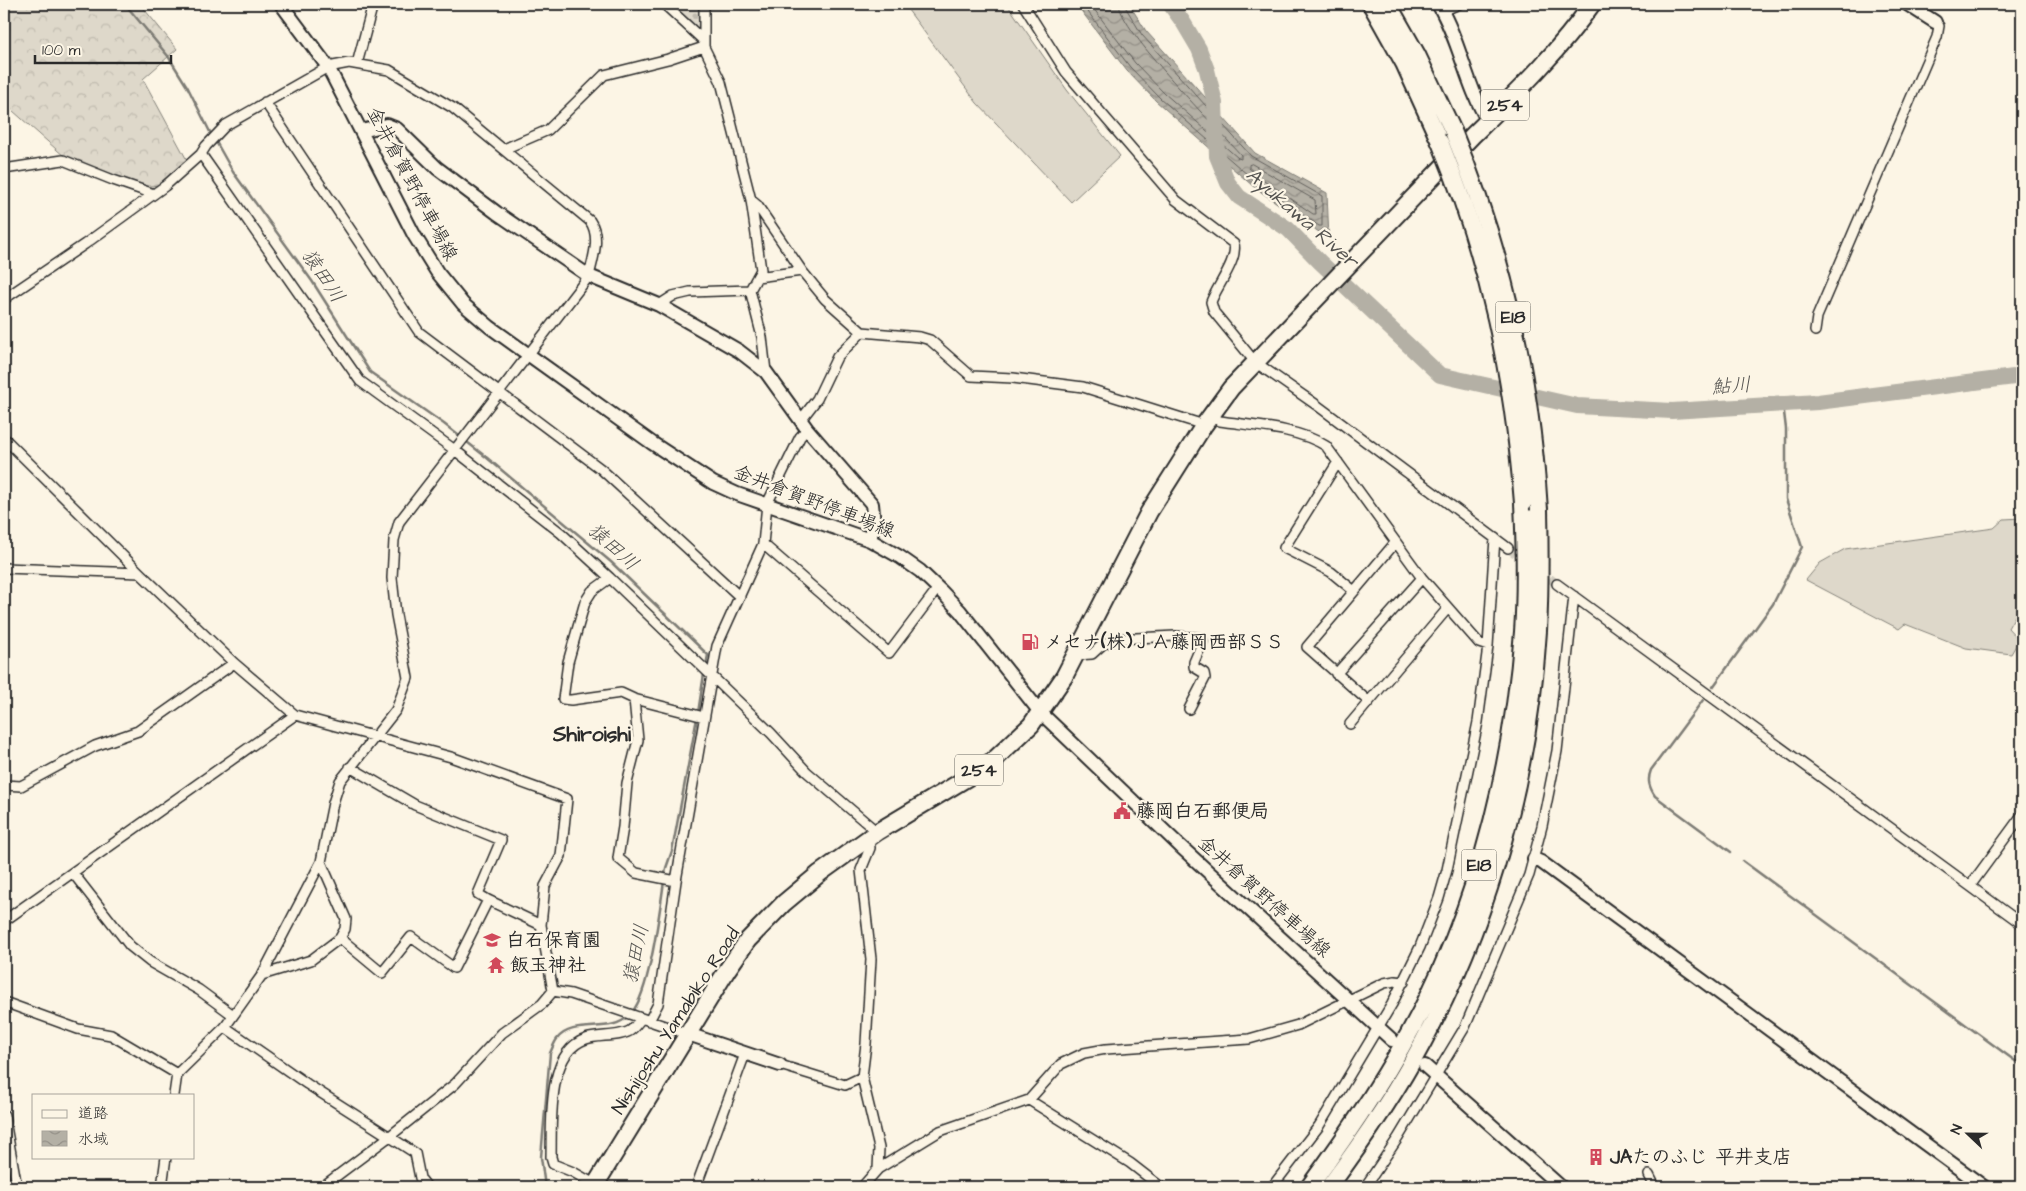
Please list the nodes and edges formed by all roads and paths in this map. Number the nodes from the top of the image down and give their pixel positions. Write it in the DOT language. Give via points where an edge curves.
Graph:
graph roads {
  1 [pos="281,4"];
  2 [pos="373,4"];
  3 [pos="664,4"];
  4 [pos="704,4"];
  5 [pos="1023,4"];
  6 [pos="1371,4"];
  7 [pos="1388,4"];
  8 [pos="1459,4"];
  9 [pos="1592,4"];
  10 [pos="1907,4"];
  11 [pos="1440,7"];
  12 [pos="1936,22"];
  13 [pos="704,44"];
  14 [pos="357,64"];
  15 [pos="328,67"];
  16 [pos="265,102"];
  17 [pos="1488,121"];
  18 [pos="361,130"];
  19 [pos="1447,136"];
  20 [pos="504,149"];
  21 [pos="201,154"];
  22 [pos="4,168"];
  23 [pos="154,194"];
  24 [pos="751,200"];
  25 [pos="802,271"];
  26 [pos="589,276"];
  27 [pos="757,277"];
  28 [pos="750,290"];
  29 [pos="4,299"];
  30 [pos="659,305"];
  31 [pos="1815,331"];
  32 [pos="862,332"];
  33 [pos="529,355"];
  34 [pos="1255,362"];
  35 [pos="766,372"];
  36 [pos="501,393"];
  37 [pos="1207,421"];
  38 [pos="803,425"];
  39 [pos="4,438"];
  40 [pos="456,451"];
  41 [pos="1338,462"];
  42 [pos="767,504"];
  43 [pos="1495,538"];
  44 [pos="870,540"];
  45 [pos="1396,543"];
  46 [pos="763,544"];
  47 [pos="1508,548"];
  48 [pos="4,568"];
  49 [pos="140,573"];
  50 [pos="610,578"];
  51 [pos="1422,578"];
  52 [pos="1557,584"];
  53 [pos="938,588"];
  54 [pos="1354,591"];
  55 [pos="1574,596"];
  56 [pos="740,597"];
  57 [pos="1448,608"];
  58 [pos="1488,646"];
  59 [pos="1076,655"];
  60 [pos="234,663"];
  61 [pos="1336,674"];
  62 [pos="710,675"];
  63 [pos="634,699"];
  64 [pos="1368,702"];
  65 [pos="1189,708"];
  66 [pos="1040,712"];
  67 [pos="295,715"];
  68 [pos="702,716"];
  69 [pos="1350,724"];
  70 [pos="375,735"];
  71 [pos="350,767"];
  72 [pos="4,785"];
  73 [pos="2022,815"];
  74 [pos="873,836"];
  75 [pos="1534,859"];
  76 [pos="321,862"];
  77 [pos="73,872"];
  78 [pos="674,881"];
  79 [pos="1970,886"];
  80 [pos="488,900"];
  81 [pos="4,921"];
  82 [pos="2022,924"];
  83 [pos="541,925"];
  84 [pos="340,938"];
  85 [pos="262,975"];
  86 [pos="1404,982"];
  87 [pos="553,991"];
  88 [pos="1349,1000"];
  89 [pos="4,1002"];
  90 [pos="233,1015"];
  91 [pos="645,1020"];
  92 [pos="226,1027"];
  93 [pos="1378,1027"];
  94 [pos="688,1034"];
  95 [pos="1392,1040"];
  96 [pos="746,1054"];
  97 [pos="780,1065"];
  98 [pos="1425,1066"];
  99 [pos="177,1074"];
  100 [pos="1436,1076"];
  101 [pos="862,1077"];
  102 [pos="174,1094"];
  103 [pos="1028,1100"];
  104 [pos="4,1115"];
  105 [pos="390,1136"];
  106 [pos="166,1158"];
  107 [pos="878,1169"];
  108 [pos="1649,1175"];
  109 [pos="595,1186"];
  110 [pos="16,1187"];
  111 [pos="162,1187"];
  112 [pos="322,1187"];
  113 [pos="427,1187"];
  114 [pos="696,1187"];
  115 [pos="862,1187"];
  116 [pos="1161,1187"];
  117 [pos="1272,1187"];
  118 [pos="1309,1187"];
  119 [pos="1328,1187"];
  120 [pos="1364,1187"];
  121 [pos="1561,1187"];
  122 [pos="1654,1187"];
  123 [pos="1984,1187"];
  1 -- 15 [label="main road, 金井倉賀野停車場線"];
  2 -- 14 [label="street"];
  3 -- 13 [label="street"];
  4 -- 13 [label="street"];
  5 -- 34 [label="street" via="1066,72 1176,200 1234,244 1232,260 1211,302 1214,312"];
  6 -- 19 [label="highway, E18"];
  7 -- 19 [label="highway, E18" via="1417,55"];
  8 -- 11 [label="street"];
  9 -- 17 [label="highway, Nishijoshu Yamabiko Road / 254" via="1552,56"];
  10 -- 12 [label="main road"];
  11 -- 17 [label="main road"];
  12 -- 31 [label="street" via="1938,37 1817,317"];
  13 -- 20 [label="street" via="668,59 604,74 548,130"];
  13 -- 24 [label="street" via="721,82"];
  14 -- 15 [label="street"];
  14 -- 20 [label="street" via="390,70 405,78 453,108"];
  15 -- 16 [label="street"];
  15 -- 18 [label="main road, 金井倉賀野停車場線"];
  16 -- 21 [label="street" via="226,126"];
  16 -- 36 [label="street" via="418,332"];
  17 -- 34 [label="highway, Nishijoshu Yamabiko Road / 254"];
  18 -- 26 [label="main road" via="387,124 397,129 437,168"];
  18 -- 33 [label="main road, 金井倉賀野停車場線" via="414,235 437,272 464,304"];
  19 -- 118 [label="highway, E18, bridge" via="1456,180 1498,320 1516,424 1523,503 1523,630 1514,714 1498,798 1475,881 1446,956 1409,1035 1364,1109"];
  19 -- 119 [label="highway, E18, bridge" via="1490,230 1515,327 1532,424 1539,510 1538,631 1529,717 1513,803 1490,886 1460,965 1423,1042 1376,1120"];
  20 -- 26 [label="street" via="595,228"];
  21 -- 23 [label="street"];
  21 -- 40 [label="street" via="360,381"];
  22 -- 23 [label="street" via="63,160"];
  23 -- 29 [label="street"];
  24 -- 25 [label="street"];
  24 -- 27 [label="street" via="761,270"];
  25 -- 27 [label="street"];
  25 -- 32 [label="street" via="825,299"];
  26 -- 30 [label="main road"];
  26 -- 33 [label="street"];
  27 -- 28 [label="street"];
  28 -- 30 [label="street" via="690,292 673,296"];
  28 -- 35 [label="street" via="762,337"];
  30 -- 35 [label="main road" via="739,351"];
  32 -- 37 [label="street" via="930,340 971,376 1083,387"];
  32 -- 38 [label="street" via="836,357"];
  33 -- 36 [label="street"];
  33 -- 42 [label="main road, 金井倉賀野停車場線" via="713,483"];
  34 -- 37 [label="highway, Nishijoshu Yamabiko Road / 254"];
  34 -- 43 [label="street"];
  35 -- 38 [label="main road"];
  36 -- 40 [label="street"];
  36 -- 56 [label="street" via="601,469"];
  37 -- 41 [label="street" via="1298,434 1326,446"];
  37 -- 59 [label="highway, Nishijoshu Yamabiko Road / 254" via="1149,512"];
  38 -- 42 [label="street"];
  38 -- 44 [label="main road" via="872,504 874,523"];
  39 -- 49 [label="street"];
  40 -- 50 [label="street" via="561,534"];
  40 -- 70 [label="street" via="399,522 394,540 392,578 408,678 396,710"];
  41 -- 45 [label="street"];
  41 -- 54 [label="street" via="1284,548 1331,572"];
  42 -- 44 [label="main road, 金井倉賀野停車場線"];
  42 -- 46 [label="street"];
  43 -- 47 [label="street"];
  43 -- 58 [label="street"];
  44 -- 53 [label="main road, 金井倉賀野停車場線" via="920,571"];
  45 -- 51 [label="street"];
  45 -- 54 [label="street"];
  46 -- 53 [label="street" via="890,653"];
  46 -- 56 [label="street"];
  48 -- 49 [label="street"];
  49 -- 60 [label="street"];
  50 -- 62 [label="street"];
  50 -- 63 [label="street" via="585,602 568,662 563,699 621,694"];
  51 -- 57 [label="street"];
  51 -- 61 [label="street"];
  52 -- 55 [label="street"];
  53 -- 66 [label="main road, 金井倉賀野停車場線"];
  54 -- 61 [label="street" via="1307,647"];
  55 -- 75 [label="street" via="1557,751"];
  55 -- 79 [label="street"];
  56 -- 62 [label="street" via="717,646"];
  57 -- 58 [label="street" via="1479,643"];
  57 -- 64 [label="street"];
  58 -- 86 [label="street" via="1478,722 1447,870 1430,923"];
  59 -- 65 [label="street" via="1092,654 1103,644 1117,639 1201,638 1203,641 1194,667 1205,678"];
  59 -- 66 [label="highway, Nishijoshu Yamabiko Road / 254"];
  60 -- 67 [label="street"];
  60 -- 72 [label="street" via="138,731 96,746 21,786"];
  61 -- 64 [label="street"];
  62 -- 68 [label="street"];
  62 -- 74 [label="street"];
  63 -- 68 [label="street"];
  63 -- 78 [label="street" via="638,740 627,783 618,858 636,873"];
  64 -- 69 [label="street"];
  66 -- 74 [label="highway, Nishijoshu Yamabiko Road / 254" via="996,758"];
  66 -- 88 [label="main road, 金井倉賀野停車場線" via="1180,846"];
  67 -- 70 [label="street"];
  67 -- 77 [label="street"];
  68 -- 78 [label="street"];
  70 -- 71 [label="street"];
  70 -- 83 [label="street" via="451,757 567,799 561,856 545,886"];
  71 -- 76 [label="street" via="340,781 332,803"];
  71 -- 80 [label="street" via="415,804 501,840 478,894"];
  73 -- 79 [label="street"];
  74 -- 94 [label="highway, Nishijoshu Yamabiko Road / 254" via="820,873 748,940"];
  74 -- 101 [label="street" via="861,870 871,959"];
  75 -- 100 [label="street" via="1484,986 1465,1027"];
  75 -- 123 [label="main road" via="1618,917"];
  76 -- 84 [label="street" via="346,919"];
  76 -- 85 [label="street"];
  77 -- 81 [label="street"];
  77 -- 90 [label="street" via="130,946"];
  78 -- 91 [label="street" via="658,1004"];
  79 -- 82 [label="street"];
  80 -- 83 [label="street"];
  80 -- 84 [label="street" via="454,968 411,936 382,973"];
  83 -- 87 [label="street"];
  84 -- 85 [label="street" via="311,960"];
  85 -- 90 [label="street"];
  86 -- 88 [label="street" via="1384,983"];
  86 -- 93 [label="street"];
  87 -- 91 [label="street" via="571,994"];
  87 -- 105 [label="street" via="542,1004 502,1033 455,1084"];
  88 -- 93 [label="main road, 金井倉賀野停車場線"];
  88 -- 103 [label="street" via="1298,1025 1249,1039 1084,1053 1061,1064"];
  89 -- 99 [label="street" via="78,1028 111,1035"];
  90 -- 92 [label="street"];
  91 -- 94 [label="street"];
  91 -- 109 [label="street" via="630,1032 586,1039 570,1047 556,1074 552,1114 553,1164"];
  92 -- 99 [label="street"];
  92 -- 105 [label="street" via="307,1084"];
  93 -- 95 [label="main road, 金井倉賀野停車場線"];
  93 -- 117 [label="street" via="1320,1126"];
  94 -- 96 [label="main road"];
  94 -- 109 [label="highway, Nishijoshu Yamabiko Road / 254"];
  96 -- 97 [label="main road"];
  96 -- 114 [label="street"];
  97 -- 101 [label="street" via="845,1085"];
  98 -- 100 [label="main road"];
  99 -- 102 [label="street"];
  100 -- 120 [label="street"];
  100 -- 121 [label="main road"];
  101 -- 107 [label="street" via="879,1148"];
  103 -- 107 [label="street" via="940,1131"];
  103 -- 116 [label="street" via="1130,1163"];
  104 -- 110 [label="street"];
  105 -- 112 [label="street"];
  105 -- 113 [label="street" via="415,1152 420,1178"];
  106 -- 111 [label="street"];
  107 -- 115 [label="street"];
  108 -- 122 [label="street"];
}
